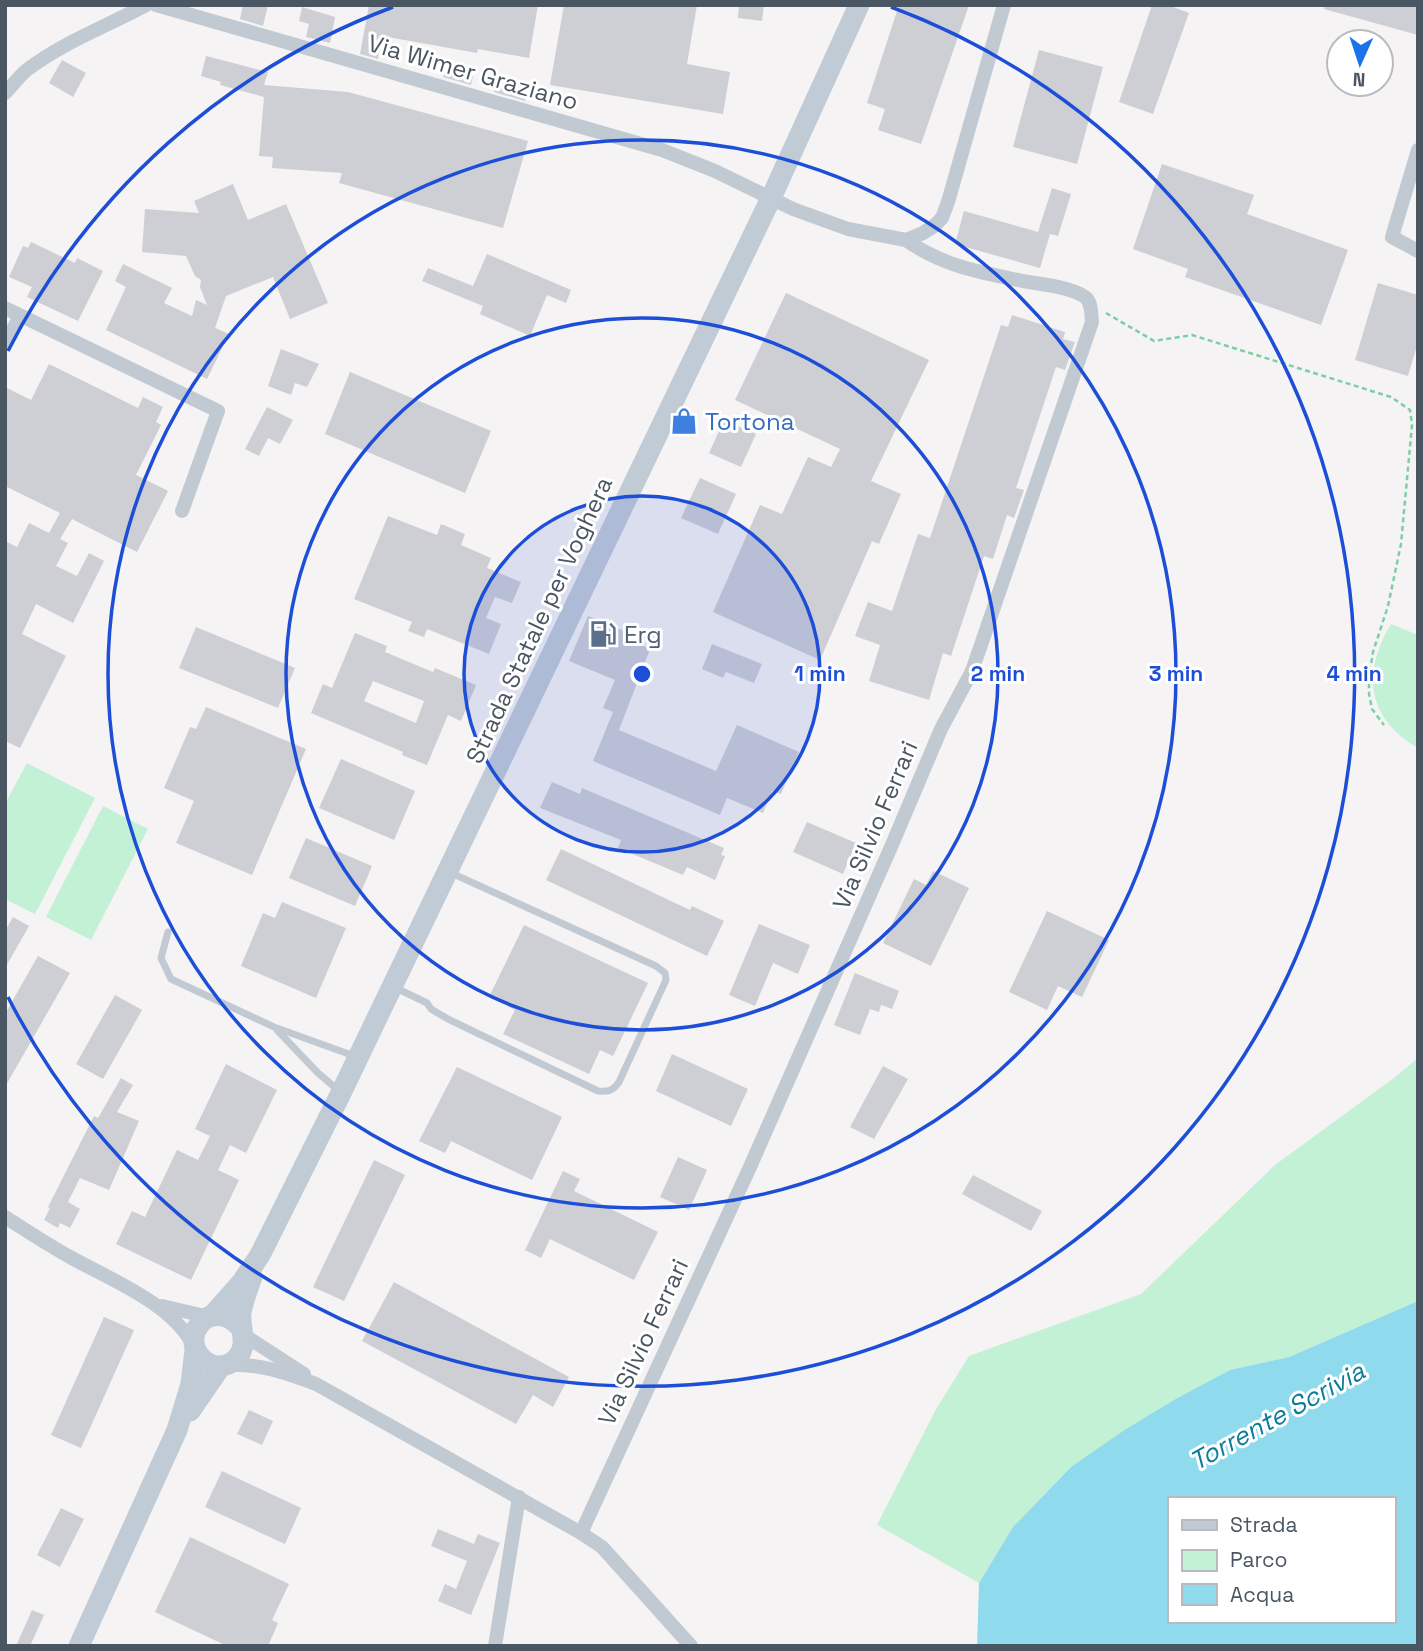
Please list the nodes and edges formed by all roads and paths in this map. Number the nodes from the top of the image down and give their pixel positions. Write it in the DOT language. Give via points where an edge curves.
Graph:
graph roads {
  1 [pos="146,5"];
  2 [pos="156,5"];
  3 [pos="859,5"];
  4 [pos="1004,5"];
  5 [pos="5,93"];
  6 [pos="1418,149"];
  7 [pos="771,198"];
  8 [pos="906,240"];
  9 [pos="1418,251"];
  10 [pos="1090,303"];
  11 [pos="5,308"];
  12 [pos="20,316"];
  13 [pos="5,344"];
  14 [pos="181,511"];
  15 [pos="1384,725"];
  16 [pos="448,872"];
  17 [pos="168,932"];
  18 [pos="393,986"];
  19 [pos="274,1027"];
  20 [pos="358,1058"];
  21 [pos="341,1093"];
  22 [pos="5,1217"];
  23 [pos="260,1255"];
  24 [pos="154,1304"];
  25 [pos="211,1316"];
  26 [pos="242,1331"];
  27 [pos="195,1348"];
  28 [pos="223,1365"];
  29 [pos="316,1384"];
  30 [pos="177,1430"];
  31 [pos="519,1497"];
  32 [pos="581,1533"];
  33 [pos="79,1646"];
  34 [pos="495,1646"];
  35 [pos="691,1646"];
  1 -- 5 [label="street" via="64,46 26,70"];
  2 -- 7 [label="street, Via Wimer Graziano" via="662,150"];
  3 -- 7 [label="main road, Strada Statale per Voghera"];
  4 -- 8 [label="street" via="942,218"];
  6 -- 9 [label="street" via="1392,237"];
  7 -- 8 [label="street, Via Wimer Graziano" via="848,229"];
  7 -- 16 [label="main road, Strada Statale per Voghera"];
  8 -- 10 [label="street" via="943,262 1056,287 1084,296"];
  10 -- 15 [label="path" via="1154,341 1192,335 1391,397 1410,410 1401,544 1369,677 1372,709"];
  10 -- 32 [label="street, Via Silvio Ferrari" via="1092,322 972,671 941,729 750,1167"];
  11 -- 12 [label="street"];
  12 -- 13 [label="street"];
  12 -- 14 [label="street" via="218,411"];
  16 -- 18 [label="main road, Strada Statale per Voghera"];
  16 -- 18 [label="lane" via="665,973 666,980 619,1083 607,1092 598,1091 448,1019"];
  17 -- 19 [label="lane" via="161,958 171,979"];
  18 -- 20 [label="main road, Strada Statale per Voghera"];
  19 -- 20 [label="lane"];
  19 -- 21 [label="lane"];
  20 -- 21 [label="main road, Strada Statale per Voghera"];
  21 -- 23 [label="main road, Strada Statale per Voghera"];
  22 -- 24 [label="street"];
  23 -- 25 [label="main road, Strada Statale per Voghera" via="242,1283"];
  23 -- 26 [label="main road, Strada Statale per Voghera" via="243,1305"];
  24 -- 25 [label="street"];
  24 -- 27 [label="street" via="180,1326"];
  25 -- 26 [label="main road" via="227,1316"];
  25 -- 27 [label="main road, Strada Statale per Voghera" via="197,1327"];
  26 -- 28 [label="main road, Strada Statale per Voghera" via="242,1352"];
  26 -- 29 [label="street"];
  27 -- 28 [label="main road" via="205,1362"];
  27 -- 30 [label="main road, Strada Statale per Voghera" via="193,1374"];
  28 -- 29 [label="street" via="269,1368"];
  28 -- 30 [label="main road, Strada Statale per Voghera"];
  29 -- 31 [label="street"];
  30 -- 33 [label="main road, Strada Statale per Voghera"];
  31 -- 32 [label="street"];
  31 -- 34 [label="street"];
  32 -- 35 [label="street" via="602,1547"];
}
